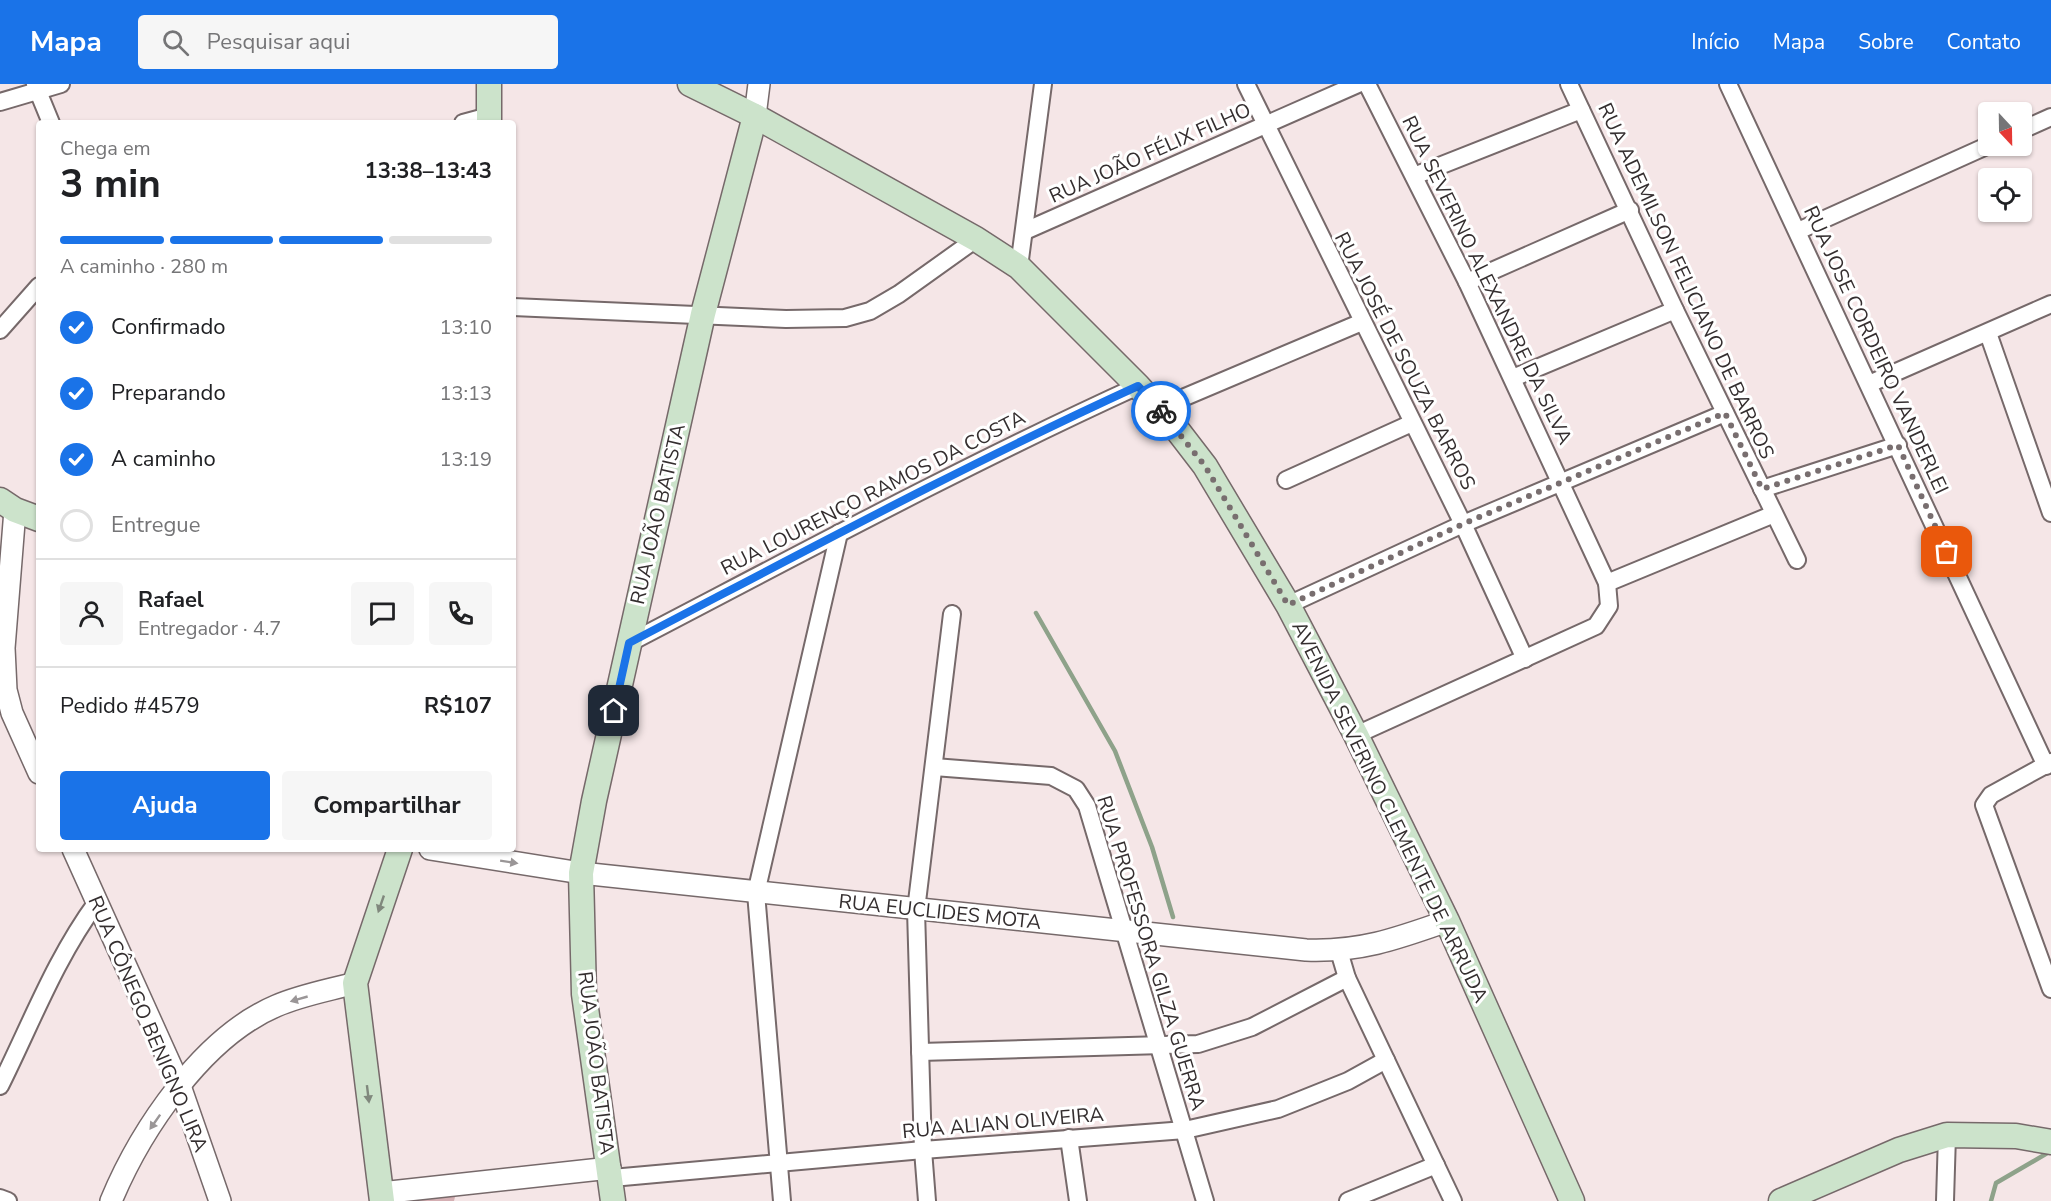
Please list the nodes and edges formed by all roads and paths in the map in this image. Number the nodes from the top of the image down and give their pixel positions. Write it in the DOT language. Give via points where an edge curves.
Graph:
graph roads {
  1 [pos="61,84"];
  2 [pos="489,84"];
  3 [pos="690,84"];
  4 [pos="759,84"];
  5 [pos="1043,84"];
  6 [pos="1245,84"];
  7 [pos="1358,84"];
  8 [pos="1367,84"];
  9 [pos="1569,84"];
  10 [pos="1728,84"];
  11 [pos="37,87"];
  12 [pos="0,102"];
  13 [pos="1581,110"];
  14 [pos="755,116"];
  15 [pos="2051,117"];
  16 [pos="489,119"];
  17 [pos="50,120"];
  18 [pos="1265,125"];
  19 [pos="2032,126"];
  20 [pos="1978,150"];
  21 [pos="1414,176"];
  22 [pos="1630,210"];
  23 [pos="1025,231"];
  24 [pos="1798,231"];
  25 [pos="976,238"];
  26 [pos="1019,267"];
  27 [pos="1467,282"];
  28 [pos="36,289"];
  29 [pos="2051,304"];
  30 [pos="516,307"];
  31 [pos="1675,310"];
  32 [pos="703,314"];
  33 [pos="1362,322"];
  34 [pos="0,330"];
  35 [pos="1988,333"];
  36 [pos="1514,378"];
  37 [pos="1869,384"];
  38 [pos="1138,386"];
  39 [pos="1159,408"];
  40 [pos="1725,413"];
  41 [pos="1412,423"];
  42 [pos="1898,445"];
  43 [pos="1286,480"];
  44 [pos="1561,481"];
  45 [pos="1762,489"];
  46 [pos="8,505"];
  47 [pos="2051,513"];
  48 [pos="1774,514"];
  49 [pos="36,518"];
  50 [pos="1463,524"];
  51 [pos="839,533"];
  52 [pos="1797,560"];
  53 [pos="1606,583"];
  54 [pos="1288,605"];
  55 [pos="952,614"];
  56 [pos="629,643"];
  57 [pos="1525,659"];
  58 [pos="1356,735"];
  59 [pos="2048,764"];
  60 [pos="36,766"];
  61 [pos="934,767"];
  62 [pos="74,852"];
  63 [pos="399,852"];
  64 [pos="449,852"];
  65 [pos="581,873"];
  66 [pos="756,893"];
  67 [pos="97,902"];
  68 [pos="916,910"];
  69 [pos="1447,921"];
  70 [pos="1125,931"];
  71 [pos="1339,951"];
  72 [pos="1347,978"];
  73 [pos="356,983"];
  74 [pos="2051,989"];
  75 [pos="1158,1046"];
  76 [pos="921,1052"];
  77 [pos="1386,1060"];
  78 [pos="0,1086"];
  79 [pos="180,1086"];
  80 [pos="1185,1130"];
  81 [pos="1947,1135"];
  82 [pos="1069,1138"];
  83 [pos="2051,1142"];
  84 [pos="922,1150"];
  85 [pos="779,1165"];
  86 [pos="1436,1165"];
  87 [pos="612,1182"];
  88 [pos="381,1197"];
  89 [pos="0,1198"];
  90 [pos="8,1201"];
  91 [pos="111,1201"];
  92 [pos="220,1201"];
  93 [pos="782,1201"];
  94 [pos="927,1201"];
  95 [pos="1078,1201"];
  96 [pos="1205,1201"];
  97 [pos="1348,1201"];
  98 [pos="1453,1201"];
  99 [pos="1572,1201"];
  100 [pos="1781,1201"];
  101 [pos="1945,1201"];
  1 -- 11 [label="street"];
  2 -- 16 [label="main road"];
  3 -- 14 [label="main road, AVENIDA SEVERINO CLEMENTE DE ARRUDA"];
  4 -- 14 [label="street"];
  5 -- 23 [label="street"];
  6 -- 18 [label="street, RUA JOSÉ DE SOUZA BARROS"];
  7 -- 18 [label="street, RUA JOÃO FÉLIX FILHO"];
  8 -- 21 [label="street, RUA SEVERINO ALEXANDRE DA SILVA"];
  9 -- 13 [label="street, RUA ADEMILSON FELICIANO DE BARROS"];
  10 -- 24 [label="street, RUA JOSE CORDEIRO VANDERLEI"];
  11 -- 12 [label="street"];
  11 -- 17 [label="street"];
  13 -- 21 [label="street"];
  13 -- 22 [label="street, RUA ADEMILSON FELICIANO DE BARROS"];
  14 -- 25 [label="main road, AVENIDA SEVERINO CLEMENTE DE ARRUDA"];
  14 -- 32 [label="main road, RUA JOÃO BATISTA"];
  15 -- 19 [label="street"];
  18 -- 23 [label="street, RUA JOÃO FÉLIX FILHO"];
  18 -- 33 [label="street, RUA JOSÉ DE SOUZA BARROS"];
  20 -- 24 [label="street"];
  21 -- 27 [label="street, RUA SEVERINO ALEXANDRE DA SILVA"];
  22 -- 27 [label="street"];
  22 -- 31 [label="street, RUA ADEMILSON FELICIANO DE BARROS"];
  23 -- 26 [label="street"];
  24 -- 37 [label="street, RUA JOSE CORDEIRO VANDERLEI"];
  25 -- 26 [label="main road, AVENIDA SEVERINO CLEMENTE DE ARRUDA"];
  25 -- 32 [label="street" via="899,294 870,311 845,318"];
  26 -- 38 [label="main road, AVENIDA SEVERINO CLEMENTE DE ARRUDA"];
  27 -- 36 [label="street, RUA SEVERINO ALEXANDRE DA SILVA"];
  28 -- 34 [label="street"];
  29 -- 35 [label="street"];
  30 -- 32 [label="street"];
  31 -- 36 [label="street"];
  31 -- 40 [label="street, RUA ADEMILSON FELICIANO DE BARROS"];
  32 -- 56 [label="main road, RUA JOÃO BATISTA"];
  33 -- 39 [label="street"];
  33 -- 41 [label="street, RUA JOSÉ DE SOUZA BARROS"];
  35 -- 37 [label="street"];
  35 -- 47 [label="street"];
  36 -- 44 [label="street, RUA SEVERINO ALEXANDRE DA SILVA"];
  37 -- 42 [label="street, RUA JOSE CORDEIRO VANDERLEI"];
  38 -- 39 [label="main road, AVENIDA SEVERINO CLEMENTE DE ARRUDA"];
  38 -- 51 [label="street, RUA LOURENÇO RAMOS DA COSTA"];
  39 -- 54 [label="main road, AVENIDA SEVERINO CLEMENTE DE ARRUDA" via="1205,466"];
  40 -- 44 [label="street"];
  40 -- 45 [label="street, RUA ADEMILSON FELICIANO DE BARROS"];
  41 -- 43 [label="street"];
  41 -- 50 [label="street, RUA JOSÉ DE SOUZA BARROS"];
  42 -- 45 [label="street"];
  42 -- 59 [label="street, RUA JOSE CORDEIRO VANDERLEI"];
  44 -- 50 [label="street"];
  44 -- 53 [label="street, RUA SEVERINO ALEXANDRE DA SILVA"];
  45 -- 48 [label="street, RUA ADEMILSON FELICIANO DE BARROS"];
  46 -- 49 [label="main road"];
  46 -- 60 [label="street" via="6,690"];
  48 -- 52 [label="street, RUA ADEMILSON FELICIANO DE BARROS"];
  48 -- 53 [label="street"];
  50 -- 54 [label="street"];
  50 -- 57 [label="street, RUA JOSÉ DE SOUZA BARROS"];
  51 -- 56 [label="street, RUA LOURENÇO RAMOS DA COSTA"];
  51 -- 66 [label="street"];
  53 -- 57 [label="street, RUA SEVERINO ALEXANDRE DA SILVA" via="1610,606 1596,626"];
  54 -- 58 [label="main road, AVENIDA SEVERINO CLEMENTE DE ARRUDA"];
  55 -- 61 [label="street"];
  56 -- 65 [label="main road, RUA JOÃO BATISTA"];
  57 -- 58 [label="street"];
  58 -- 69 [label="main road, AVENIDA SEVERINO CLEMENTE DE ARRUDA"];
  59 -- 74 [label="street" via="1991,795 1984,805"];
  61 -- 68 [label="street"];
  61 -- 70 [label="street, RUA PROFESSORA GILZA GUERRA" via="1051,776 1077,789 1087,806"];
  62 -- 67 [label="street, RUA CÔNEGO BENIGNO LIRA"];
  63 -- 73 [label="main road, one-way"];
  64 -- 65 [label="street, RUA EUCLIDES MOTA, one-way"];
  65 -- 66 [label="street, RUA EUCLIDES MOTA"];
  65 -- 87 [label="main road, RUA JOÃO BATISTA" via="584,994"];
  66 -- 68 [label="street, RUA EUCLIDES MOTA"];
  66 -- 85 [label="street"];
  67 -- 78 [label="street" via="59,961"];
  67 -- 79 [label="street, RUA CÔNEGO BENIGNO LIRA"];
  68 -- 70 [label="street, RUA EUCLIDES MOTA"];
  68 -- 76 [label="street"];
  69 -- 71 [label="street, RUA EUCLIDES MOTA" via="1387,942"];
  69 -- 99 [label="main road, AVENIDA SEVERINO CLEMENTE DE ARRUDA"];
  70 -- 71 [label="street, RUA EUCLIDES MOTA"];
  70 -- 75 [label="street, RUA PROFESSORA GILZA GUERRA"];
  71 -- 72 [label="street"];
  72 -- 75 [label="street" via="1261,1023 1222,1038"];
  72 -- 77 [label="street"];
  73 -- 79 [label="street, one-way" via="277,1005 243,1023 214,1045"];
  73 -- 88 [label="main road, one-way"];
  75 -- 76 [label="street"];
  75 -- 80 [label="street, RUA PROFESSORA GILZA GUERRA"];
  76 -- 84 [label="street"];
  77 -- 80 [label="street, RUA ALIAN OLIVEIRA" via="1338,1086 1278,1109"];
  77 -- 86 [label="street"];
  79 -- 91 [label="street, one-way" via="127,1166"];
  79 -- 92 [label="street, RUA CÔNEGO BENIGNO LIRA"];
  80 -- 82 [label="street, RUA ALIAN OLIVEIRA"];
  80 -- 96 [label="street, RUA PROFESSORA GILZA GUERRA"];
  81 -- 83 [label="main road" via="2016,1136"];
  81 -- 100 [label="main road" via="1899,1150"];
  81 -- 101 [label="street"];
  82 -- 84 [label="street, RUA ALIAN OLIVEIRA"];
  82 -- 95 [label="street"];
  84 -- 85 [label="street, RUA ALIAN OLIVEIRA"];
  84 -- 94 [label="street"];
  85 -- 87 [label="street, RUA ALIAN OLIVEIRA"];
  85 -- 93 [label="street"];
  86 -- 97 [label="street"];
  86 -- 98 [label="street"];
  87 -- 88 [label="street"];
  89 -- 90 [label="street"];
}
